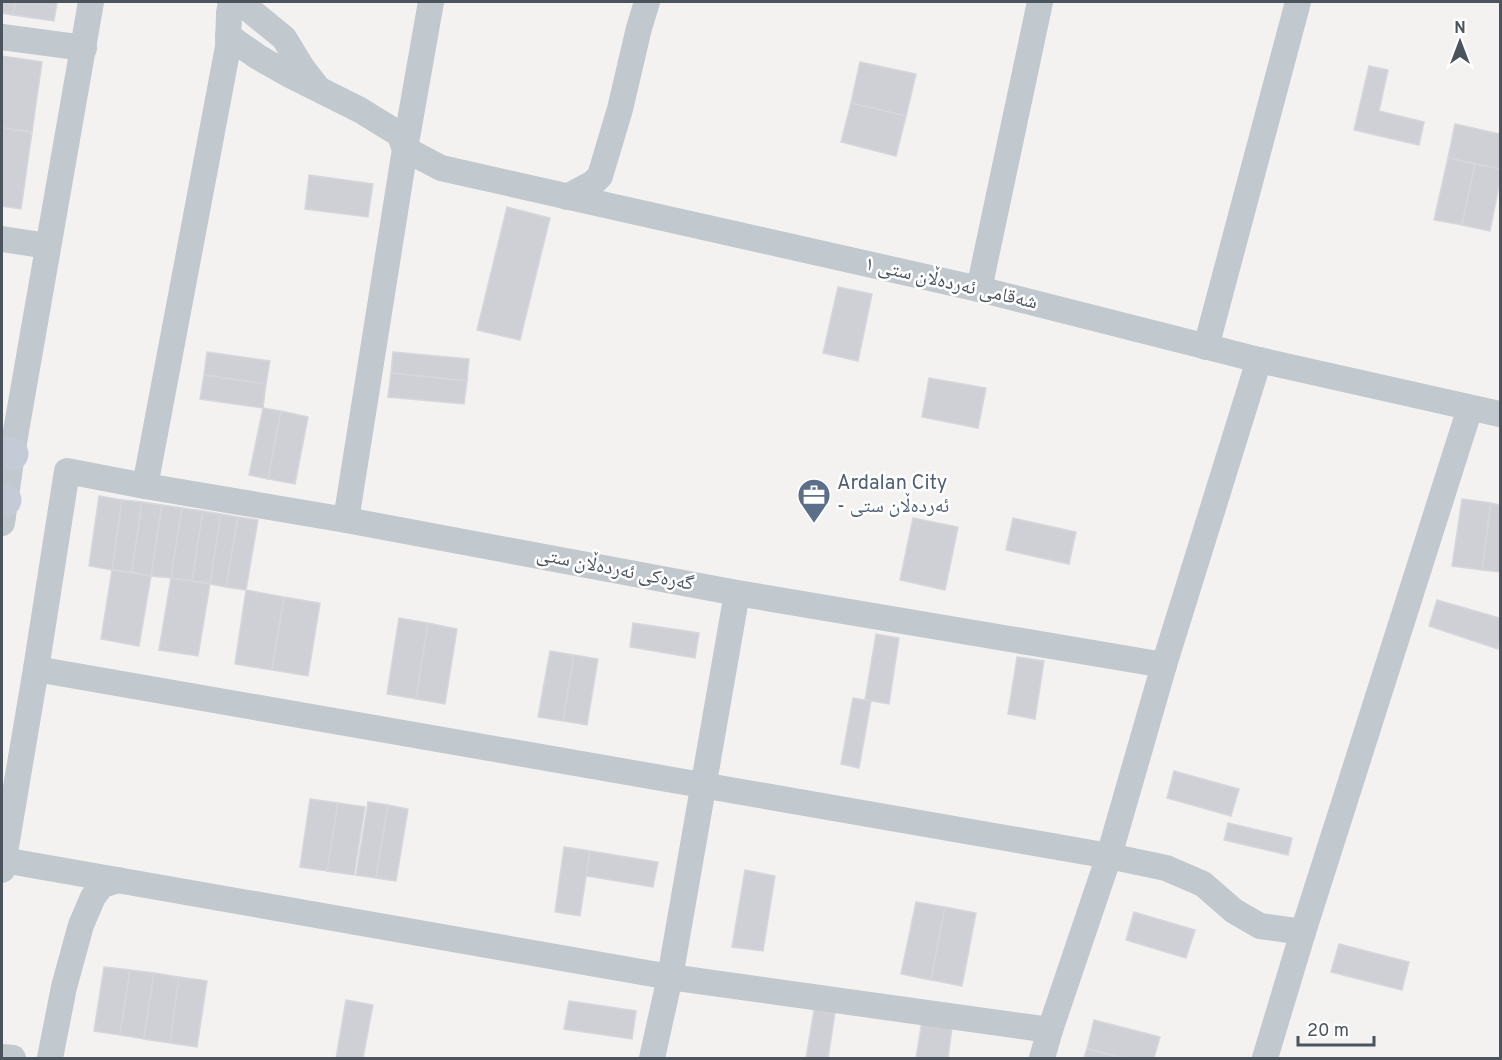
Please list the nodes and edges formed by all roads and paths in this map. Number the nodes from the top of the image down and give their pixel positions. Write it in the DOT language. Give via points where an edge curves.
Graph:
graph roads {
  1 [pos="92,2"];
  2 [pos="231,2"];
  3 [pos="240,2"];
  4 [pos="431,2"];
  5 [pos="647,2"];
  6 [pos="1040,2"];
  7 [pos="1298,2"];
  8 [pos="228,36"];
  9 [pos="2,37"];
  10 [pos="84,48"];
  11 [pos="319,90"];
  12 [pos="405,149"];
  13 [pos="567,197"];
  14 [pos="2,239"];
  15 [pos="48,246"];
  16 [pos="979,290"];
  17 [pos="1206,347"];
  18 [pos="1259,360"];
  19 [pos="1470,408"];
  20 [pos="1500,414"];
  21 [pos="7,453"];
  22 [pos="145,486"];
  23 [pos="3,507"];
  24 [pos="346,520"];
  25 [pos="737,593"];
  26 [pos="1164,665"];
  27 [pos="36,669"];
  28 [pos="704,784"];
  29 [pos="1109,856"];
  30 [pos="2,865"];
  31 [pos="118,880"];
  32 [pos="1303,932"];
  33 [pos="670,977"];
  34 [pos="1050,1030"];
  35 [pos="2,1057"];
  36 [pos="13,1059"];
  37 [pos="50,1059"];
  38 [pos="652,1059"];
  39 [pos="1042,1059"];
  40 [pos="1265,1059"];
  1 -- 10 [label="street"];
  2 -- 8 [label="street"];
  3 -- 11 [label="street" via="284,38"];
  4 -- 12 [label="street"];
  5 -- 13 [label="street" via="600,176 587,188"];
  6 -- 16 [label="street"];
  7 -- 17 [label="street"];
  8 -- 11 [label="street"];
  8 -- 22 [label="street"];
  9 -- 10 [label="street"];
  10 -- 15 [label="street"];
  11 -- 12 [label="street" via="399,134"];
  12 -- 13 [label="street, شەقامی ئەردەڵان ستی ١" via="441,168"];
  12 -- 24 [label="street"];
  13 -- 16 [label="street, شەقامی ئەردەڵان ستی ١"];
  14 -- 15 [label="street"];
  15 -- 21 [label="street"];
  16 -- 17 [label="street, شەقامی ئەردەڵان ستی ١"];
  17 -- 18 [label="street, شەقامی ئەردەڵان ستی ١"];
  18 -- 19 [label="street, شەقامی ئەردەڵان ستی ١"];
  18 -- 26 [label="street"];
  19 -- 20 [label="street, شەقامی ئەردەڵان ستی ١"];
  19 -- 32 [label="street"];
  21 -- 23 [label="street"];
  22 -- 24 [label="street, گەرەکی ئەردەڵان ستی"];
  22 -- 27 [label="street, گەرەکی ئەردەڵان ستی" via="67,471"];
  24 -- 25 [label="street, گەرەکی ئەردەڵان ستی"];
  25 -- 26 [label="street, گەرەکی ئەردەڵان ستی"];
  25 -- 28 [label="street"];
  26 -- 29 [label="street"];
  27 -- 28 [label="street"];
  27 -- 30 [label="street"];
  28 -- 29 [label="street"];
  28 -- 33 [label="street"];
  29 -- 32 [label="street" via="1166,868 1203,884 1234,911 1260,926"];
  29 -- 34 [label="street"];
  30 -- 31 [label="street"];
  31 -- 33 [label="street"];
  31 -- 37 [label="street" via="102,885 81,925"];
  32 -- 40 [label="street"];
  33 -- 34 [label="street"];
  33 -- 38 [label="street"];
  34 -- 39 [label="street"];
  35 -- 36 [label="street"];
}
